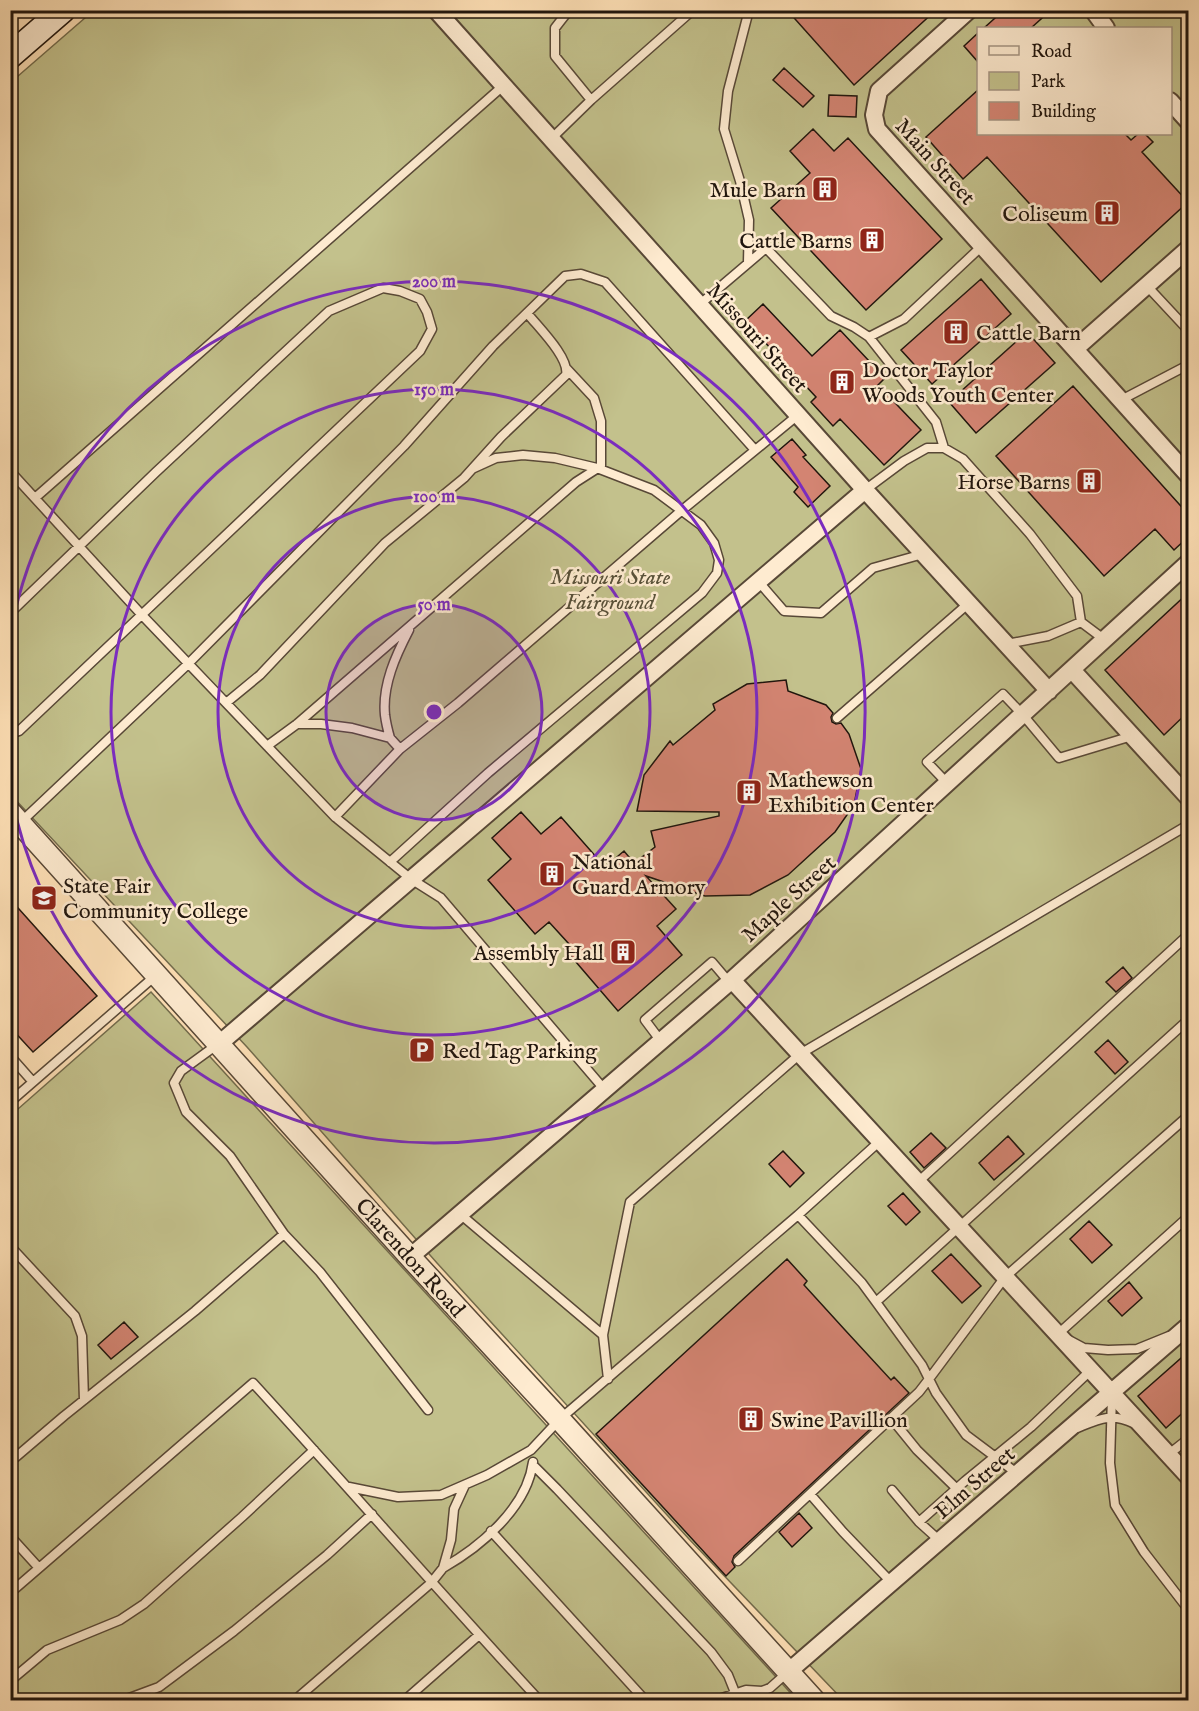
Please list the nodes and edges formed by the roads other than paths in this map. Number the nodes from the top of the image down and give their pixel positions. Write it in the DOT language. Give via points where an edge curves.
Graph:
graph roads {
  1 [pos="63,10"];
  2 [pos="436,10"];
  3 [pos="569,10"];
  4 [pos="693,10"];
  5 [pos="749,10"];
  6 [pos="969,10"];
  7 [pos="1093,10"];
  8 [pos="1106,27"];
  9 [pos="10,56"];
  10 [pos="503,86"];
  11 [pos="591,100"];
  12 [pos="551,139"];
  13 [pos="982,246"];
  14 [pos="1188,249"];
  15 [pos="748,263"];
  16 [pos="1147,286"];
  17 [pos="699,305"];
  18 [pos="527,313"];
  19 [pos="1188,330"];
  20 [pos="869,337"];
  21 [pos="1075,349"];
  22 [pos="1188,364"];
  23 [pos="567,369"];
  24 [pos="1121,400"];
  25 [pos="798,415"];
  26 [pos="944,448"];
  27 [pos="755,450"];
  28 [pos="474,468"];
  29 [pos="597,468"];
  30 [pos="10,471"];
  31 [pos="1188,475"];
  32 [pos="865,490"];
  33 [pos="35,498"];
  34 [pos="681,511"];
  35 [pos="79,546"];
  36 [pos="924,554"];
  37 [pos="1188,563"];
  38 [pos="758,581"];
  39 [pos="969,603"];
  40 [pos="10,613"];
  41 [pos="141,614"];
  42 [pos="1081,622"];
  43 [pos="411,626"];
  44 [pos="1105,640"];
  45 [pos="1007,644"];
  46 [pos="188,664"];
  47 [pos="1072,670"];
  48 [pos="1049,690"];
  49 [pos="226,703"];
  50 [pos="1023,715"];
  51 [pos="837,718"];
  52 [pos="297,724"];
  53 [pos="10,734"];
  54 [pos="1132,736"];
  55 [pos="390,738"];
  56 [pos="267,746"];
  57 [pos="400,749"];
  58 [pos="947,783"];
  59 [pos="1188,797"];
  60 [pos="16,817"];
  61 [pos="335,817"];
  62 [pos="1188,825"];
  63 [pos="390,862"];
  64 [pos="411,879"];
  65 [pos="1188,935"];
  66 [pos="156,975"];
  67 [pos="730,981"];
  68 [pos="1188,1020"];
  69 [pos="660,1040"];
  70 [pos="219,1044"];
  71 [pos="800,1054"];
  72 [pos="10,1056"];
  73 [pos="33,1082"];
  74 [pos="604,1089"];
  75 [pos="10,1102"];
  76 [pos="1188,1116"];
  77 [pos="880,1141"];
  78 [pos="918,1182"];
  79 [pos="459,1214"];
  80 [pos="798,1215"];
  81 [pos="1188,1217"];
  82 [pos="959,1227"];
  83 [pos="284,1234"];
  84 [pos="10,1246"];
  85 [pos="410,1257"];
  86 [pos="1005,1277"];
  87 [pos="876,1302"];
  88 [pos="1187,1327"];
  89 [pos="1057,1334"];
  90 [pos="603,1335"];
  91 [pos="1091,1370"];
  92 [pos="608,1378"];
  93 [pos="929,1379"];
  94 [pos="1113,1394"];
  95 [pos="84,1400"];
  96 [pos="428,1410"];
  97 [pos="1112,1417"];
  98 [pos="891,1418"];
  99 [pos="560,1419"];
  100 [pos="1145,1429"];
  101 [pos="1068,1432"];
  102 [pos="1188,1440"];
  103 [pos="314,1450"];
  104 [pos="531,1450"];
  105 [pos="1168,1454"];
  106 [pos="993,1457"];
  107 [pos="10,1462"];
  108 [pos="533,1465"];
  109 [pos="1018,1474"];
  110 [pos="1188,1476"];
  111 [pos="465,1485"];
  112 [pos="348,1487"];
  113 [pos="956,1488"];
  114 [pos="892,1490"];
  115 [pos="810,1494"];
  116 [pos="372,1514"];
  117 [pos="919,1522"];
  118 [pos="491,1532"];
  119 [pos="10,1536"];
  120 [pos="940,1541"];
  121 [pos="738,1561"];
  122 [pos="39,1568"];
  123 [pos="443,1568"];
  124 [pos="431,1583"];
  125 [pos="892,1583"];
  126 [pos="10,1593"];
  127 [pos="1188,1609"];
  128 [pos="479,1635"];
  129 [pos="788,1672"];
  130 [pos="10,1681"];
  131 [pos="736,1697"];
  132 [pos="124,1701"];
  133 [pos="295,1701"];
  134 [pos="405,1701"];
  135 [pos="538,1701"];
  136 [pos="645,1701"];
  137 [pos="716,1701"];
  138 [pos="814,1701"];
  1 -- 9 [label="main road"];
  2 -- 10 [label="street, Missouri Street"];
  3 -- 11 [label="lane" via="555,28 555,56"];
  4 -- 11 [label="lane"];
  5 -- 15 [label="lane" via="728,91 724,129 749,220"];
  6 -- 13 [label="street, Main Street" via="879,91 874,116 877,129"];
  7 -- 8 [label="street"];
  10 -- 12 [label="street, Missouri Street"];
  10 -- 33 [label="lane"];
  11 -- 12 [label="lane"];
  12 -- 17 [label="street, Missouri Street"];
  13 -- 20 [label="lane" via="904,319"];
  13 -- 21 [label="street, Main Street"];
  14 -- 16 [label="street"];
  15 -- 17 [label="lane"];
  15 -- 20 [label="lane" via="766,248 831,316"];
  16 -- 19 [label="lane"];
  16 -- 21 [label="street"];
  17 -- 25 [label="street, Missouri Street"];
  18 -- 23 [label="lane"];
  18 -- 27 [label="lane" via="565,276 581,274 605,282"];
  18 -- 46 [label="lane" via="404,446"];
  20 -- 26 [label="lane" via="936,422"];
  21 -- 24 [label="street, Main Street"];
  22 -- 24 [label="lane"];
  23 -- 28 [label="lane" via="566,375"];
  23 -- 29 [label="lane" via="594,398 601,421"];
  24 -- 31 [label="street, Main Street"];
  25 -- 27 [label="lane"];
  25 -- 32 [label="street, Missouri Street"];
  26 -- 32 [label="lane" via="927,448"];
  26 -- 42 [label="lane" via="963,459 1030,534 1077,596"];
  27 -- 34 [label="lane"];
  28 -- 29 [label="lane" via="496,458 523,455"];
  28 -- 49 [label="lane" via="385,543 260,675"];
  29 -- 34 [label="lane" via="654,490"];
  29 -- 43 [label="lane"];
  30 -- 33 [label="lane"];
  32 -- 36 [label="street, Missouri Street"];
  32 -- 38 [label="street"];
  33 -- 35 [label="lane"];
  34 -- 57 [label="lane"];
  34 -- 63 [label="lane" via="700,525 714,543 719,560 717,573 702,593 488,773"];
  35 -- 40 [label="lane"];
  35 -- 41 [label="lane"];
  35 -- 41 [label="lane" via="328,311 383,288 420,299 432,329 420,351"];
  36 -- 38 [label="lane" via="873,568 821,613 784,611"];
  36 -- 39 [label="street, Missouri Street"];
  37 -- 44 [label="street, Maple Street"];
  38 -- 64 [label="street"];
  39 -- 45 [label="street, Missouri Street"];
  39 -- 51 [label="lane"];
  41 -- 46 [label="lane"];
  41 -- 53 [label="lane" via="19,731"];
  42 -- 44 [label="lane"];
  42 -- 45 [label="lane" via="1048,636"];
  43 -- 52 [label="lane"];
  43 -- 55 [label="lane" via="395,657 386,693"];
  44 -- 47 [label="street, Maple Street"];
  45 -- 48 [label="street, Missouri Street"];
  46 -- 49 [label="lane"];
  46 -- 60 [label="lane"];
  47 -- 48 [label="street, Maple Street"];
  47 -- 54 [label="street"];
  48 -- 50 [label="street, Maple Street"];
  49 -- 56 [label="lane"];
  50 -- 54 [label="lane" via="1059,758"];
  50 -- 58 [label="street, Maple Street"];
  50 -- 58 [label="lane" via="1003,694 927,762"];
  52 -- 55 [label="lane" via="352,728"];
  52 -- 56 [label="lane"];
  54 -- 59 [label="street"];
  55 -- 57 [label="lane"];
  56 -- 61 [label="lane"];
  57 -- 61 [label="lane"];
  58 -- 67 [label="street, Maple Street"];
  60 -- 66 [label="street, Clarendon Road"];
  61 -- 63 [label="lane"];
  62 -- 71 [label="lane"];
  63 -- 64 [label="lane"];
  64 -- 70 [label="street"];
  64 -- 74 [label="lane" via="441,898"];
  65 -- 78 [label="lane"];
  66 -- 70 [label="street, Clarendon Road"];
  66 -- 73 [label="lane"];
  67 -- 69 [label="street, Maple Street"];
  67 -- 69 [label="lane" via="712,962 645,1020"];
  67 -- 71 [label="street"];
  68 -- 82 [label="lane"];
  69 -- 74 [label="street, Maple Street"];
  70 -- 83 [label="lane" via="181,1071 174,1083 186,1112 230,1156"];
  70 -- 85 [label="street, Clarendon Road"];
  71 -- 77 [label="street"];
  71 -- 90 [label="lane" via="630,1202"];
  72 -- 73 [label="lane"];
  73 -- 75 [label="lane"];
  74 -- 79 [label="street, Maple Street"];
  76 -- 86 [label="lane"];
  77 -- 78 [label="street"];
  77 -- 80 [label="lane"];
  78 -- 82 [label="street"];
  79 -- 85 [label="street, Maple Street"];
  79 -- 90 [label="lane"];
  80 -- 87 [label="lane"];
  80 -- 92 [label="lane"];
  81 -- 89 [label="lane"];
  82 -- 86 [label="street"];
  82 -- 87 [label="lane"];
  83 -- 95 [label="lane"];
  83 -- 96 [label="lane" via="320,1272"];
  84 -- 95 [label="lane" via="75,1316 82,1336"];
  85 -- 99 [label="street, Clarendon Road"];
  86 -- 89 [label="street"];
  86 -- 93 [label="lane"];
  87 -- 93 [label="lane"];
  88 -- 89 [label="lane" via="1137,1349 1084,1348"];
  88 -- 94 [label="street, Elm Street"];
  89 -- 91 [label="street"];
  90 -- 92 [label="lane"];
  91 -- 94 [label="street"];
  91 -- 106 [label="lane"];
  92 -- 99 [label="lane"];
  93 -- 98 [label="lane"];
  93 -- 106 [label="lane" via="966,1435"];
  94 -- 97 [label="lane"];
  94 -- 100 [label="street"];
  94 -- 101 [label="street, Elm Street"];
  95 -- 107 [label="lane"];
  97 -- 100 [label="lane"];
  97 -- 101 [label="lane"];
  97 -- 127 [label="lane" via="1110,1463 1115,1505 1144,1552"];
  98 -- 113 [label="lane"];
  98 -- 115 [label="lane"];
  99 -- 104 [label="lane"];
  99 -- 129 [label="street, Clarendon Road"];
  100 -- 105 [label="street"];
  101 -- 109 [label="street, Elm Street"];
  102 -- 105 [label="lane"];
  103 -- 112 [label="lane"];
  103 -- 122 [label="lane" via="253,1383"];
  103 -- 130 [label="lane" via="144,1604 120,1620 47,1650"];
  104 -- 108 [label="lane"];
  104 -- 111 [label="lane"];
  105 -- 110 [label="street"];
  106 -- 109 [label="lane"];
  106 -- 113 [label="lane"];
  108 -- 118 [label="lane" via="520,1499"];
  108 -- 131 [label="lane" via="711,1652 728,1675"];
  109 -- 120 [label="street, Elm Street"];
  111 -- 112 [label="lane" via="441,1496 398,1497"];
  111 -- 123 [label="lane" via="453,1509 451,1540"];
  112 -- 116 [label="lane"];
  113 -- 117 [label="lane"];
  114 -- 117 [label="lane"];
  115 -- 121 [label="lane"];
  115 -- 125 [label="lane"];
  116 -- 124 [label="lane"];
  116 -- 132 [label="lane" via="234,1631 159,1686"];
  117 -- 120 [label="lane"];
  118 -- 123 [label="lane"];
  118 -- 136 [label="lane"];
  119 -- 122 [label="lane"];
  120 -- 125 [label="street, Elm Street"];
  122 -- 126 [label="lane"];
  123 -- 124 [label="lane"];
  124 -- 128 [label="lane"];
  124 -- 133 [label="lane"];
  125 -- 129 [label="street, Elm Street"];
  128 -- 134 [label="lane"];
  128 -- 135 [label="lane"];
  129 -- 131 [label="lane" via="770,1688 746,1690"];
  129 -- 138 [label="street, Clarendon Road"];
  131 -- 137 [label="lane"];
}
